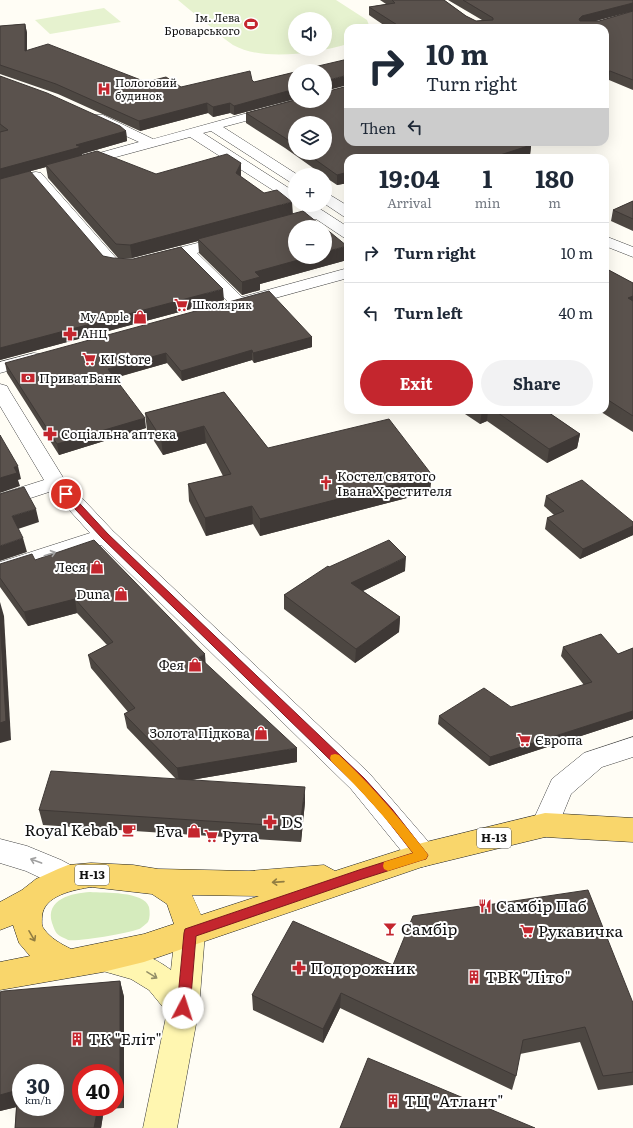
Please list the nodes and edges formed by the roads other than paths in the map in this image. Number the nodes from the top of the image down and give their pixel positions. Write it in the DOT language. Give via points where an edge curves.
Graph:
graph roads {
  1 [pos="288,106"];
  2 [pos="86,112"];
  3 [pos="212,126"];
  4 [pos="192,132"];
  5 [pos="151,143"];
  6 [pos="65,168"];
  7 [pos="288,175"];
  8 [pos="36,176"];
  9 [pos="288,194"];
  10 [pos="332,203"];
  11 [pos="344,210"];
  12 [pos="316,212"];
  13 [pos="319,214"];
  14 [pos="267,228"];
  15 [pos="344,231"];
  16 [pos="245,235"];
  17 [pos="609,243"];
  18 [pos="186,251"];
  19 [pos="633,252"];
  20 [pos="344,274"];
  21 [pos="239,303"];
  22 [pos="219,308"];
  23 [pos="46,355"];
  24 [pos="0,368"];
  25 [pos="0,390"];
  26 [pos="56,483"];
  27 [pos="0,501"];
  28 [pos="105,536"];
  29 [pos="0,570"];
  30 [pos="633,747"];
  31 [pos="545,825"];
  32 [pos="633,830"];
  33 [pos="0,851"];
  34 [pos="422,855"];
  35 [pos="359,875"];
  36 [pos="68,878"];
  37 [pos="158,882"];
  38 [pos="32,899"];
  39 [pos="0,917"];
  40 [pos="190,933"];
  41 [pos="103,958"];
  42 [pos="67,963"];
  43 [pos="0,976"];
  44 [pos="183,1008"];
  45 [pos="160,1128"];
  1 -- 3 [label="street"];
  2 -- 5 [label="street"];
  3 -- 4 [label="street"];
  3 -- 7 [label="street"];
  4 -- 5 [label="street"];
  4 -- 9 [label="street"];
  5 -- 6 [label="street"];
  8 -- 18 [label="street" via="111,262 132,265"];
  10 -- 11 [label="street"];
  12 -- 13 [label="street"];
  13 -- 14 [label="street"];
  13 -- 15 [label="street"];
  16 -- 18 [label="street"];
  17 -- 19 [label="street"];
  18 -- 21 [label="street"];
  20 -- 21 [label="street"];
  21 -- 22 [label="street"];
  23 -- 24 [label="street"];
  25 -- 26 [label="street"];
  26 -- 27 [label="street"];
  26 -- 28 [label="street"];
  29 -- 28 [label="street, one-way"];
  28 -- 34 [label="street" via="360,781"];
  30 -- 31 [label="street" via="593,760 561,787"];
  31 -- 32 [label="main road, Н-13"];
  31 -- 34 [label="main road, Н-13"];
  36 -- 33 [label="street, one-way" via="46,865"];
  34 -- 35 [label="main road, Н-13"];
  35 -- 37 [label="main road, Н-13, one-way" via="249,884"];
  35 -- 40 [label="main road, Н-13"];
  36 -- 37 [label="main road, Н-13" via="91,875"];
  36 -- 38 [label="main road, Н-13" via="46,888"];
  37 -- 40 [label="main road" via="177,895 187,917"];
  38 -- 39 [label="main road, Н-13"];
  38 -- 42 [label="main road, one-way" via="26,919 30,936 40,948"];
  40 -- 41 [label="main road, Н-13"];
  40 -- 44 [label="street"];
  41 -- 42 [label="main road, Н-13"];
  41 -- 44 [label="street, one-way" via="144,969 160,980"];
  42 -- 43 [label="main road, Н-13"];
  44 -- 45 [label="street"];
}
